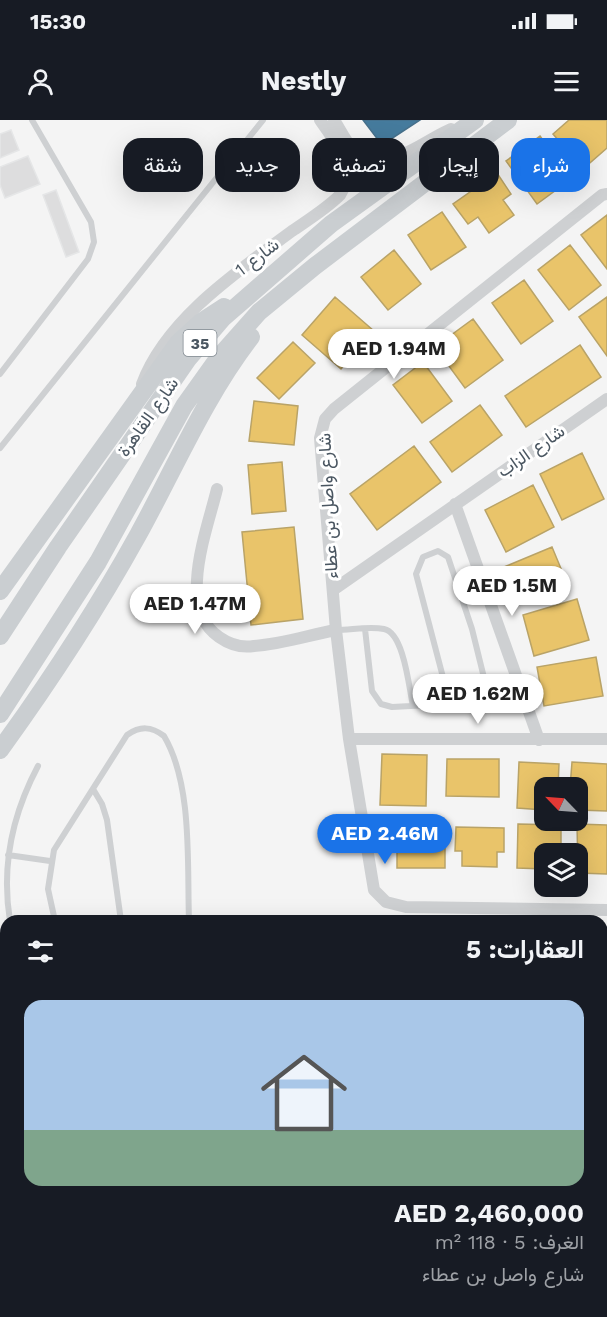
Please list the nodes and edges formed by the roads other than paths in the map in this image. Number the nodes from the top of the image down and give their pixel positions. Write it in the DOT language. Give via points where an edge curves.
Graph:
graph roads {
  1 [pos="32,120"];
  2 [pos="262,120"];
  3 [pos="320,120"];
  4 [pos="334,120"];
  5 [pos="508,120"];
  6 [pos="474,121"];
  7 [pos="607,194"];
  8 [pos="315,266"];
  9 [pos="242,298"];
  10 [pos="0,374"];
  11 [pos="138,398"];
  12 [pos="607,399"];
  13 [pos="0,448"];
  14 [pos="217,489"];
  15 [pos="455,504"];
  16 [pos="333,590"];
  17 [pos="0,591"];
  18 [pos="365,629"];
  19 [pos="336,630"];
  20 [pos="0,636"];
  21 [pos="526,700"];
  22 [pos="490,702"];
  23 [pos="450,704"];
  24 [pos="413,706"];
  25 [pos="0,714"];
  26 [pos="349,739"];
  27 [pos="607,739"];
  28 [pos="538,740"];
  29 [pos="0,750"];
  30 [pos="38,765"];
  31 [pos="93,789"];
  32 [pos="8,855"];
  33 [pos="50,861"];
  34 [pos="607,910"];
  35 [pos="9,915"];
  36 [pos="54,915"];
  37 [pos="120,915"];
  38 [pos="189,915"];
  1 -- 10 [label="lane" via="91,222 94,242 88,259"];
  2 -- 13 [label="lane"];
  3 -- 11 [label="street, شارع 1" via="347,163 347,180 340,195 240,269 203,302 160,350 146,373"];
  4 -- 6 [label="street" via="352,148 379,160 399,157"];
  5 -- 8 [label="main road, شارع القاهرة / 35"];
  6 -- 9 [label="main road, شارع القاهرة / 35" via="331,224"];
  7 -- 16 [label="street, شارع واصل بن عطاء" via="325,419 320,438"];
  8 -- 25 [label="main road, شارع القاهرة / 35" via="259,312 201,381 168,431 98,562"];
  8 -- 29 [label="main road, شارع القاهرة / 35" via="254,333 216,386 137,537 64,657"];
  9 -- 11 [label="main road" via="189,332"];
  9 -- 20 [label="main road, شارع القاهرة / 35" via="188,359"];
  11 -- 17 [label="main road"];
  12 -- 15 [label="street, شارع الزاب"];
  14 -- 19 [label="street" via="196,582 198,610 205,623 226,641 253,647"];
  15 -- 16 [label="street, شارع الزاب"];
  15 -- 21 [label="street"];
  16 -- 19 [label="street, شارع واصل بن عطاء"];
  18 -- 19 [label="lane"];
  18 -- 24 [label="lane" via="383,629 397,639"];
  18 -- 24 [label="lane" via="374,696 387,706"];
  19 -- 26 [label="street, شارع واصل بن عطاء"];
  21 -- 22 [label="lane"];
  21 -- 28 [label="street"];
  22 -- 23 [label="lane"];
  22 -- 23 [label="lane" via="465,609 447,557 438,550 423,557 416,574"];
  23 -- 24 [label="lane"];
  26 -- 28 [label="street"];
  26 -- 34 [label="street, شارع واصل بن عطاء" via="374,890 386,902 405,908"];
  27 -- 28 [label="street"];
  30 -- 32 [label="lane" via="18,808"];
  31 -- 33 [label="lane" via="59,839"];
  31 -- 37 [label="lane" via="107,820"];
  31 -- 38 [label="lane" via="127,735 141,728 164,736 184,804"];
  32 -- 33 [label="lane"];
  32 -- 35 [label="lane"];
  33 -- 36 [label="lane" via="48,889"];
}
